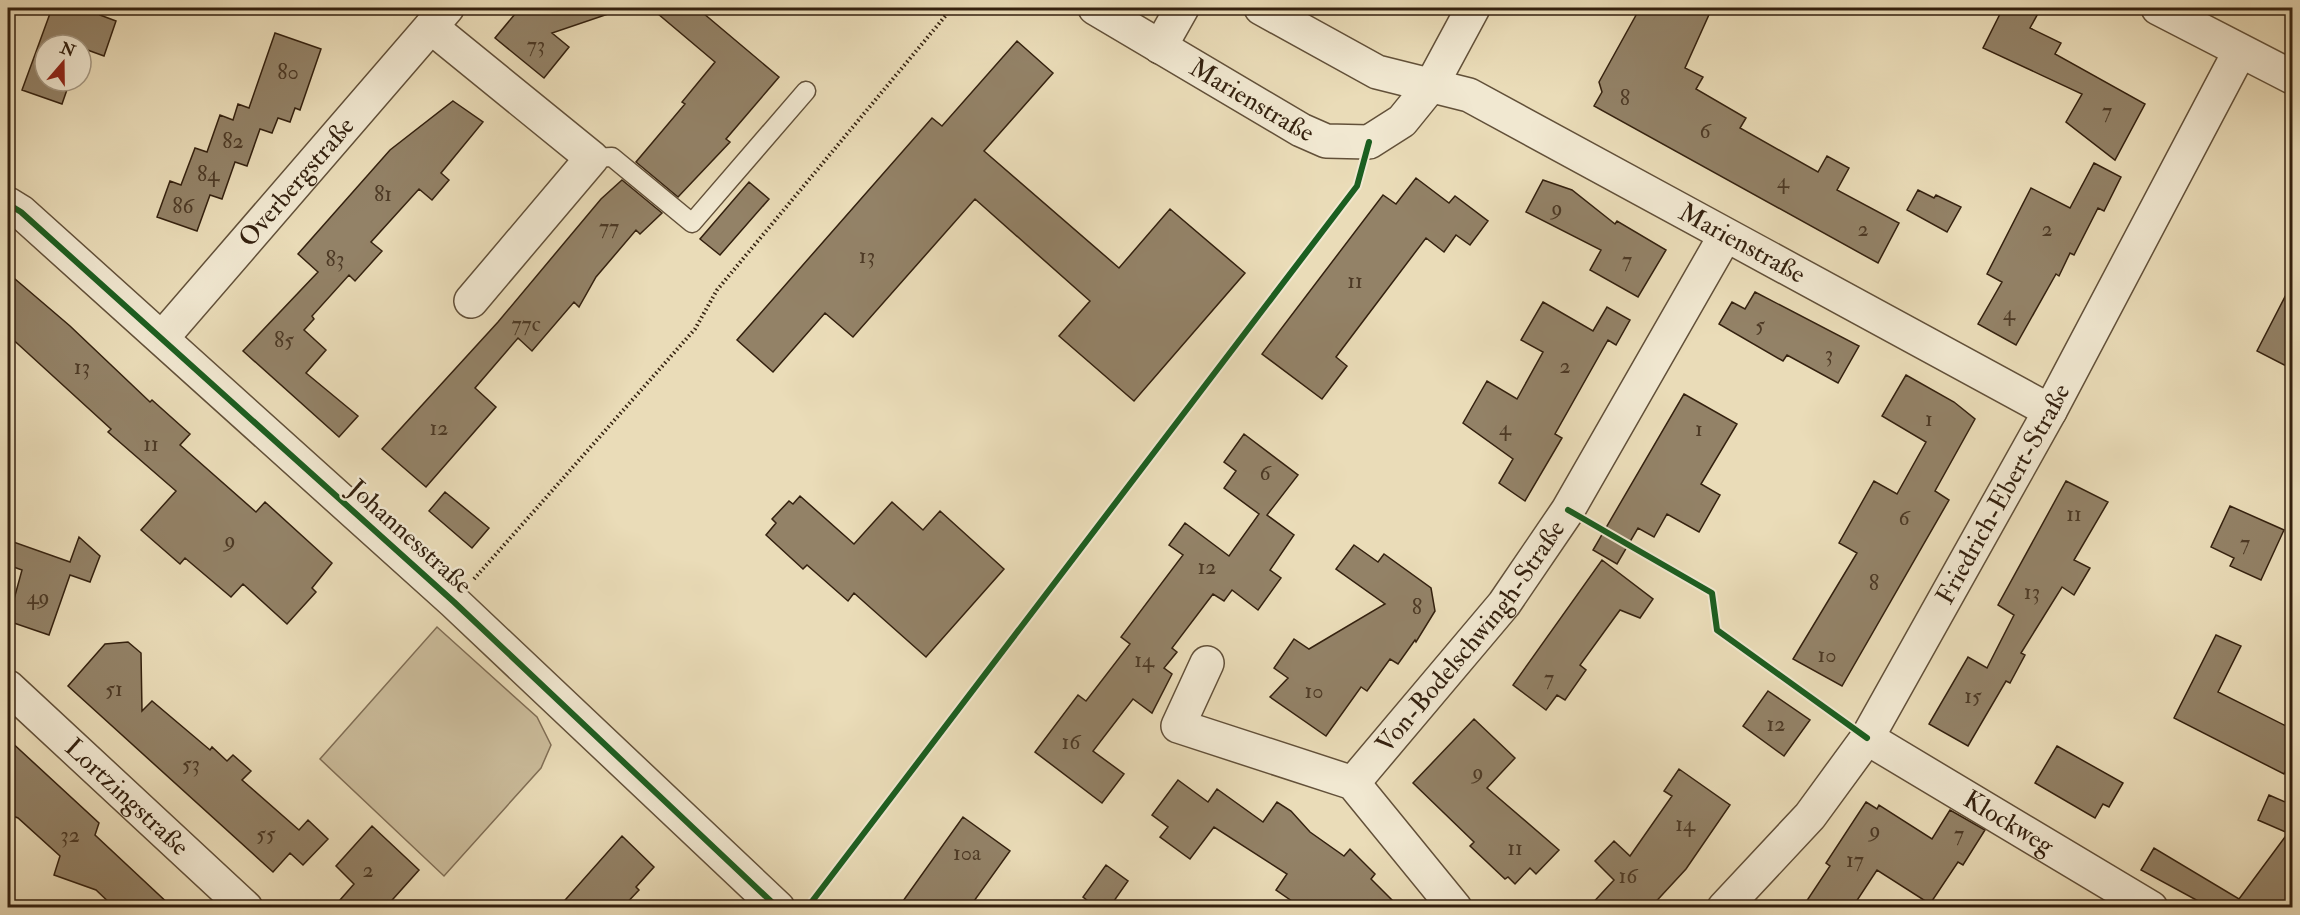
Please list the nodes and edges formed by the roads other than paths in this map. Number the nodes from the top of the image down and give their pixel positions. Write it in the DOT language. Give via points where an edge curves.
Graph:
graph roads {
  1 [pos="1095,8"];
  2 [pos="1182,8"];
  3 [pos="1261,8"];
  4 [pos="1473,8"];
  5 [pos="2165,9"];
  6 [pos="439,17"];
  7 [pos="1160,47"];
  8 [pos="2240,51"];
  9 [pos="2292,77"];
  10 [pos="1432,84"];
  11 [pos="806,91"];
  12 [pos="592,158"];
  13 [pos="8,204"];
  14 [pos="1725,236"];
  15 [pos="471,301"];
  16 [pos="162,338"];
  17 [pos="2050,411"];
  18 [pos="1207,663"];
  19 [pos="8,687"];
  20 [pos="1867,738"];
  21 [pos="1353,783"];
  22 [pos="246,908"];
  23 [pos="778,908"];
  24 [pos="1455,908"];
  25 [pos="1724,908"];
  26 [pos="2151,908"];
  1 -- 7 [label="street, Marienstraße"];
  2 -- 7 [label="street, Marienstraße"];
  3 -- 10 [label="street, Marienstraße" via="1377,72"];
  4 -- 10 [label="street"];
  5 -- 8 [label="street"];
  6 -- 12 [label="street, Overbergstraße"];
  6 -- 16 [label="street, Overbergstraße"];
  7 -- 10 [label="street, Marienstraße" via="1326,141 1369,142 1402,120"];
  8 -- 9 [label="street"];
  8 -- 17 [label="street, Friedrich-Ebert-Straße"];
  10 -- 14 [label="street, Marienstraße" via="1469,94"];
  11 -- 12 [label="lane" via="693,223 612,157"];
  12 -- 15 [label="street"];
  13 -- 16 [label="street, Johannesstraße"];
  14 -- 17 [label="street, Marienstraße"];
  14 -- 21 [label="street, Von-Bodelschwingh-Straße" via="1568,510 1510,595"];
  16 -- 23 [label="street, Johannesstraße" via="454,602"];
  17 -- 20 [label="street, Friedrich-Ebert-Straße"];
  18 -- 21 [label="street" via="1178,726"];
  19 -- 22 [label="street, Lortzingstraße"];
  20 -- 25 [label="street, Friedrich-Ebert-Straße" via="1810,816"];
  20 -- 26 [label="street, Klockweg"];
  21 -- 24 [label="street"];
}
